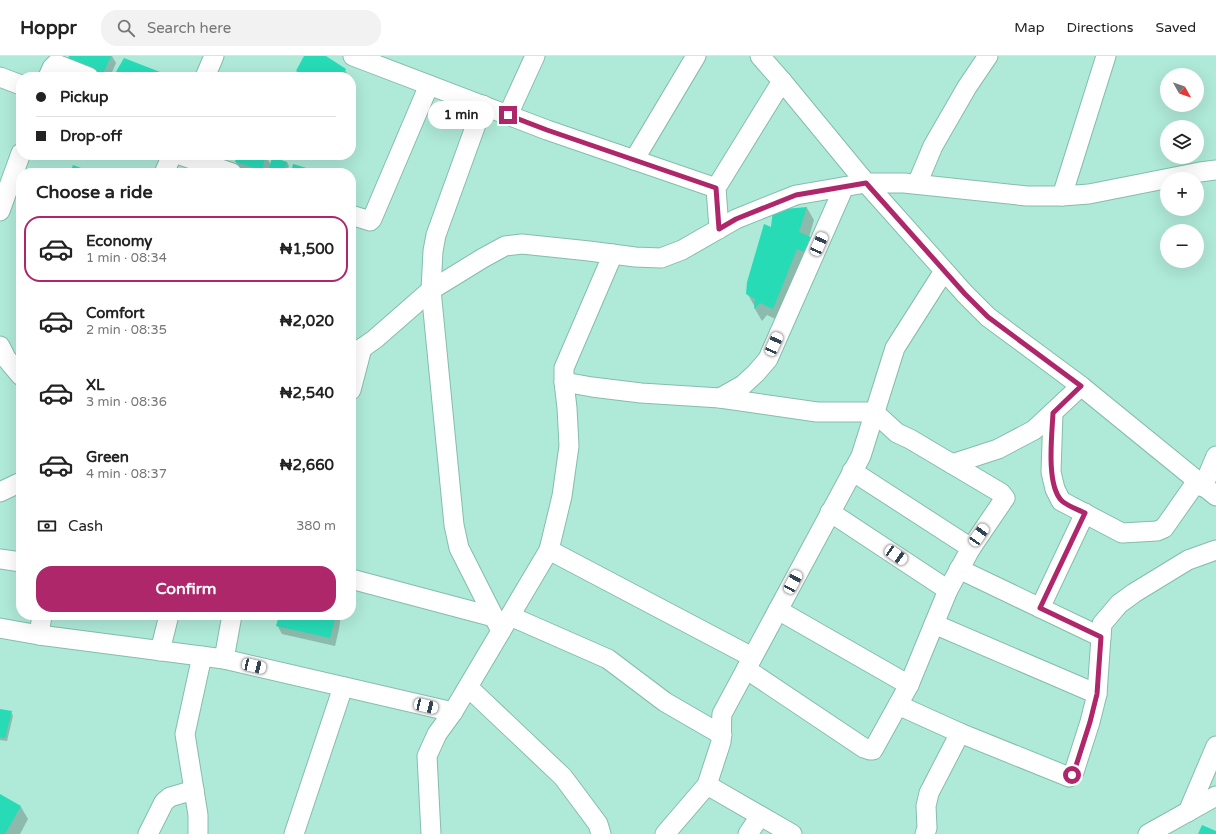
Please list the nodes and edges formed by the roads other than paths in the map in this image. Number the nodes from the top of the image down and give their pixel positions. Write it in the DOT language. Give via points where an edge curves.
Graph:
graph roads {
  1 [pos="214,56"];
  2 [pos="353,56"];
  3 [pos="535,56"];
  4 [pos="696,56"];
  5 [pos="988,56"];
  6 [pos="1106,56"];
  7 [pos="761,57"];
  8 [pos="50,72"];
  9 [pos="76,72"];
  10 [pos="207,72"];
  11 [pos="0,77"];
  12 [pos="782,81"];
  13 [pos="16,83"];
  14 [pos="429,85"];
  15 [pos="483,105"];
  16 [pos="508,115"];
  17 [pos="19,160"];
  18 [pos="194,160"];
  19 [pos="634,160"];
  20 [pos="218,168"];
  21 [pos="1216,170"];
  22 [pos="866,183"];
  23 [pos="917,184"];
  24 [pos="844,186"];
  25 [pos="716,188"];
  26 [pos="1062,196"];
  27 [pos="0,212"];
  28 [pos="356,217"];
  29 [pos="719,229"];
  30 [pos="613,254"];
  31 [pos="944,271"];
  32 [pos="431,290"];
  33 [pos="0,346"];
  34 [pos="357,352"];
  35 [pos="16,370"];
  36 [pos="0,374"];
  37 [pos="16,379"];
  38 [pos="564,382"];
  39 [pos="1081,386"];
  40 [pos="720,398"];
  41 [pos="874,412"];
  42 [pos="1053,413"];
  43 [pos="1216,456"];
  44 [pos="952,464"];
  45 [pos="852,471"];
  46 [pos="16,484"];
  47 [pos="1205,488"];
  48 [pos="0,492"];
  49 [pos="830,512"];
  50 [pos="1085,513"];
  51 [pos="971,548"];
  52 [pos="548,550"];
  53 [pos="1216,550"];
  54 [pos="0,558"];
  55 [pos="16,561"];
  56 [pos="959,569"];
  57 [pos="356,580"];
  58 [pos="948,590"];
  59 [pos="1040,608"];
  60 [pos="778,610"];
  61 [pos="41,620"];
  62 [pos="168,620"];
  63 [pos="231,620"];
  64 [pos="502,621"];
  65 [pos="934,624"];
  66 [pos="0,628"];
  67 [pos="39,635"];
  68 [pos="1101,637"];
  69 [pos="160,651"];
  70 [pos="202,656"];
  71 [pos="224,659"];
  72 [pos="749,663"];
  73 [pos="909,685"];
  74 [pos="343,687"];
  75 [pos="468,687"];
  76 [pos="1097,694"];
  77 [pos="898,705"];
  78 [pos="453,712"];
  79 [pos="960,733"];
  80 [pos="722,735"];
  81 [pos="1216,746"];
  82 [pos="707,785"];
  83 [pos="194,790"];
  84 [pos="1216,796"];
  85 [pos="1188,812"];
  86 [pos="760,816"];
  87 [pos="148,834"];
  88 [pos="198,834"];
  89 [pos="294,834"];
  90 [pos="431,834"];
  91 [pos="601,834"];
  92 [pos="665,834"];
  93 [pos="748,834"];
  94 [pos="792,834"];
  95 [pos="925,834"];
  96 [pos="1148,834"];
  1 -- 10 [label="street"];
  2 -- 14 [label="street"];
  3 -- 16 [label="street"];
  4 -- 19 [label="street"];
  5 -- 23 [label="street" via="967,86 933,146"];
  6 -- 26 [label="street"];
  7 -- 12 [label="street"];
  8 -- 9 [label="street" via="56,64"];
  11 -- 13 [label="street"];
  12 -- 22 [label="street"];
  12 -- 25 [label="street"];
  14 -- 15 [label="street"];
  14 -- 28 [label="street" via="372,219 370,221"];
  15 -- 16 [label="street"];
  15 -- 32 [label="street" via="436,235"];
  16 -- 19 [label="street"];
  17 -- 27 [label="street"];
  18 -- 20 [label="street"];
  19 -- 25 [label="street"];
  21 -- 26 [label="street" via="1090,194"];
  22 -- 23 [label="street"];
  22 -- 24 [label="street"];
  22 -- 31 [label="street"];
  23 -- 26 [label="street" via="1027,196"];
  24 -- 29 [label="street" via="796,195 736,219"];
  24 -- 40 [label="street" via="768,359 743,385"];
  25 -- 29 [label="street"];
  29 -- 30 [label="street" via="682,250 661,258"];
  30 -- 32 [label="street" via="522,244 505,246"];
  30 -- 38 [label="street" via="564,368"];
  31 -- 39 [label="street" via="988,317"];
  31 -- 41 [label="street" via="895,348"];
  32 -- 34 [label="street"];
  32 -- 64 [label="street" via="454,525 459,548"];
  33 -- 35 [label="street"];
  36 -- 37 [label="street"];
  38 -- 40 [label="street" via="641,393"];
  38 -- 52 [label="street" via="569,446 562,496"];
  39 -- 42 [label="street"];
  39 -- 47 [label="street"];
  40 -- 41 [label="street" via="817,412"];
  41 -- 44 [label="street" via="897,433"];
  41 -- 45 [label="street" via="861,456"];
  42 -- 44 [label="street" via="1034,430 1016,440 998,449"];
  42 -- 50 [label="street" via="1051,472 1055,489 1061,501"];
  43 -- 47 [label="street"];
  44 -- 51 [label="street" via="1001,493 1005,498"];
  45 -- 49 [label="street"];
  45 -- 51 [label="street"];
  46 -- 48 [label="street"];
  47 -- 50 [label="street" via="1164,528 1157,531 1122,533"];
  49 -- 58 [label="street"];
  49 -- 60 [label="street"];
  50 -- 59 [label="street"];
  51 -- 56 [label="street"];
  52 -- 64 [label="street"];
  52 -- 72 [label="street"];
  53 -- 68 [label="street" via="1188,560 1119,604 1102,624"];
  54 -- 55 [label="street"];
  56 -- 58 [label="street"];
  56 -- 59 [label="street"];
  57 -- 64 [label="street"];
  58 -- 65 [label="street"];
  59 -- 68 [label="street"];
  60 -- 72 [label="street"];
  60 -- 73 [label="street"];
  61 -- 67 [label="street"];
  62 -- 69 [label="street"];
  63 -- 71 [label="street"];
  64 -- 75 [label="street"];
  64 -- 80 [label="street" via="608,659 665,702"];
  65 -- 73 [label="street"];
  65 -- 76 [label="street"];
  66 -- 67 [label="street"];
  67 -- 69 [label="street"];
  68 -- 76 [label="street"];
  69 -- 70 [label="street"];
  70 -- 71 [label="street"];
  70 -- 83 [label="street" via="185,734"];
  71 -- 74 [label="street"];
  72 -- 77 [label="street" via="870,750 873,750"];
  72 -- 80 [label="street" via="722,714"];
  73 -- 77 [label="street"];
  74 -- 78 [label="street"];
  74 -- 89 [label="street"];
  75 -- 78 [label="street"];
  75 -- 91 [label="street" via="563,777 598,824"];
  76 -- 79 [label="street" via="1074,772 1069,777"];
  77 -- 79 [label="street"];
  78 -- 90 [label="street" via="437,734 428,756"];
  79 -- 95 [label="street" via="929,794"];
  80 -- 82 [label="street"];
  81 -- 85 [label="street"];
  82 -- 86 [label="street"];
  82 -- 92 [label="street"];
  83 -- 87 [label="street" via="170,797 164,802"];
  83 -- 88 [label="street"];
  84 -- 85 [label="street"];
  85 -- 96 [label="street"];
  86 -- 93 [label="street"];
  86 -- 94 [label="street"];
}
